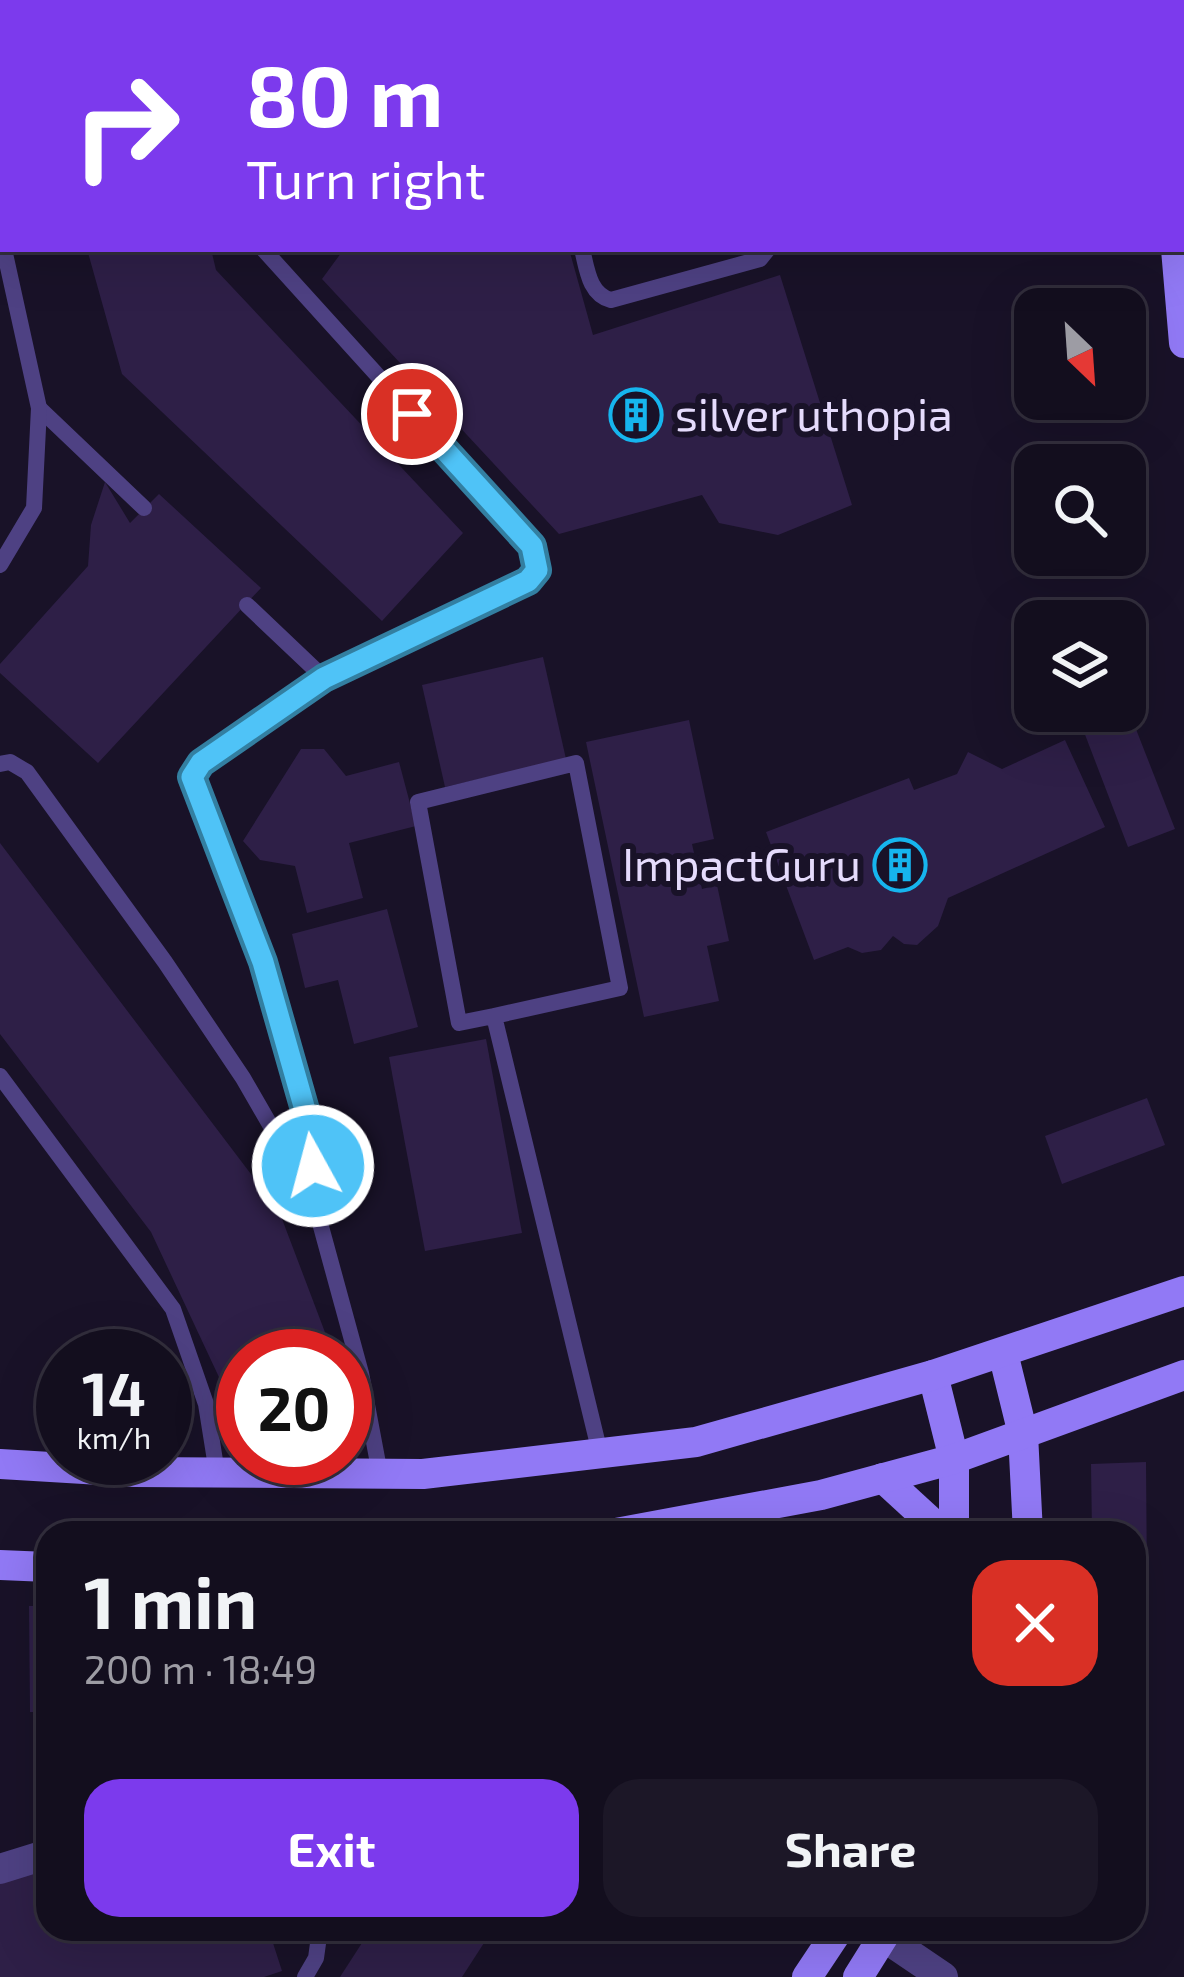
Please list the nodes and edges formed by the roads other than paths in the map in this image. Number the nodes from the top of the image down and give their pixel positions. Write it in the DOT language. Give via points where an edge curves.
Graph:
graph roads {
  1 [pos="4,252"];
  2 [pos="266,252"];
  3 [pos="583,252"];
  4 [pos="766,252"];
  5 [pos="1176,252"];
  6 [pos="1184,343"];
  7 [pos="38,408"];
  8 [pos="144,508"];
  9 [pos="0,565"];
  10 [pos="247,605"];
  11 [pos="324,678"];
  12 [pos="0,764"];
  13 [pos="494,1016"];
  14 [pos="0,1076"];
  15 [pos="314,1201"];
  16 [pos="1184,1292"];
  17 [pos="1003,1353"];
  18 [pos="933,1375"];
  19 [pos="1184,1375"];
  20 [pos="1022,1434"];
  21 [pos="600,1453"];
  22 [pos="954,1459"];
  23 [pos="0,1464"];
  24 [pos="216,1467"];
  25 [pos="216,1473"];
  26 [pos="372,1474"];
  27 [pos="380,1474"];
  28 [pos="883,1478"];
  29 [pos="681,1521"];
  30 [pos="931,1521"];
  31 [pos="954,1521"];
  32 [pos="1027,1521"];
  33 [pos="0,1565"];
  34 [pos="36,1566"];
  35 [pos="36,1858"];
  36 [pos="0,1869"];
  37 [pos="318,1941"];
  38 [pos="831,1941"];
  39 [pos="881,1941"];
  40 [pos="896,1941"];
  41 [pos="305,1977"];
  42 [pos="807,1977"];
  43 [pos="858,1977"];
  44 [pos="943,1977"];
  1 -- 7 [label="lane"];
  2 -- 11 [label="lane" via="537,557 528,581"];
  3 -- 4 [label="lane" via="592,285 611,299"];
  5 -- 6 [label="main road"];
  7 -- 8 [label="lane"];
  7 -- 9 [label="lane" via="34,508"];
  10 -- 11 [label="lane"];
  11 -- 15 [label="lane" via="192,777 298,1080 311,1131"];
  12 -- 15 [label="lane" via="27,772 152,943"];
  13 -- 13 [label="lane" via="620,988 576,763 418,802 459,1023"];
  13 -- 21 [label="lane"];
  14 -- 24 [label="lane" via="173,1309 206,1404"];
  15 -- 27 [label="lane"];
  16 -- 17 [label="main road"];
  17 -- 18 [label="main road"];
  17 -- 20 [label="main road"];
  18 -- 21 [label="main road" via="696,1442"];
  18 -- 22 [label="main road"];
  19 -- 20 [label="main road"];
  20 -- 22 [label="main road"];
  20 -- 32 [label="main road"];
  21 -- 27 [label="main road"];
  22 -- 28 [label="main road"];
  22 -- 31 [label="main road"];
  23 -- 25 [label="main road"];
  26 -- 27 [label="main road"];
  28 -- 29 [label="main road"];
  28 -- 30 [label="main road"];
  33 -- 34 [label="main road"];
  35 -- 36 [label="street"];
  37 -- 41 [label="lane"];
  38 -- 42 [label="main road"];
  39 -- 43 [label="main road"];
  40 -- 44 [label="street"];
}
